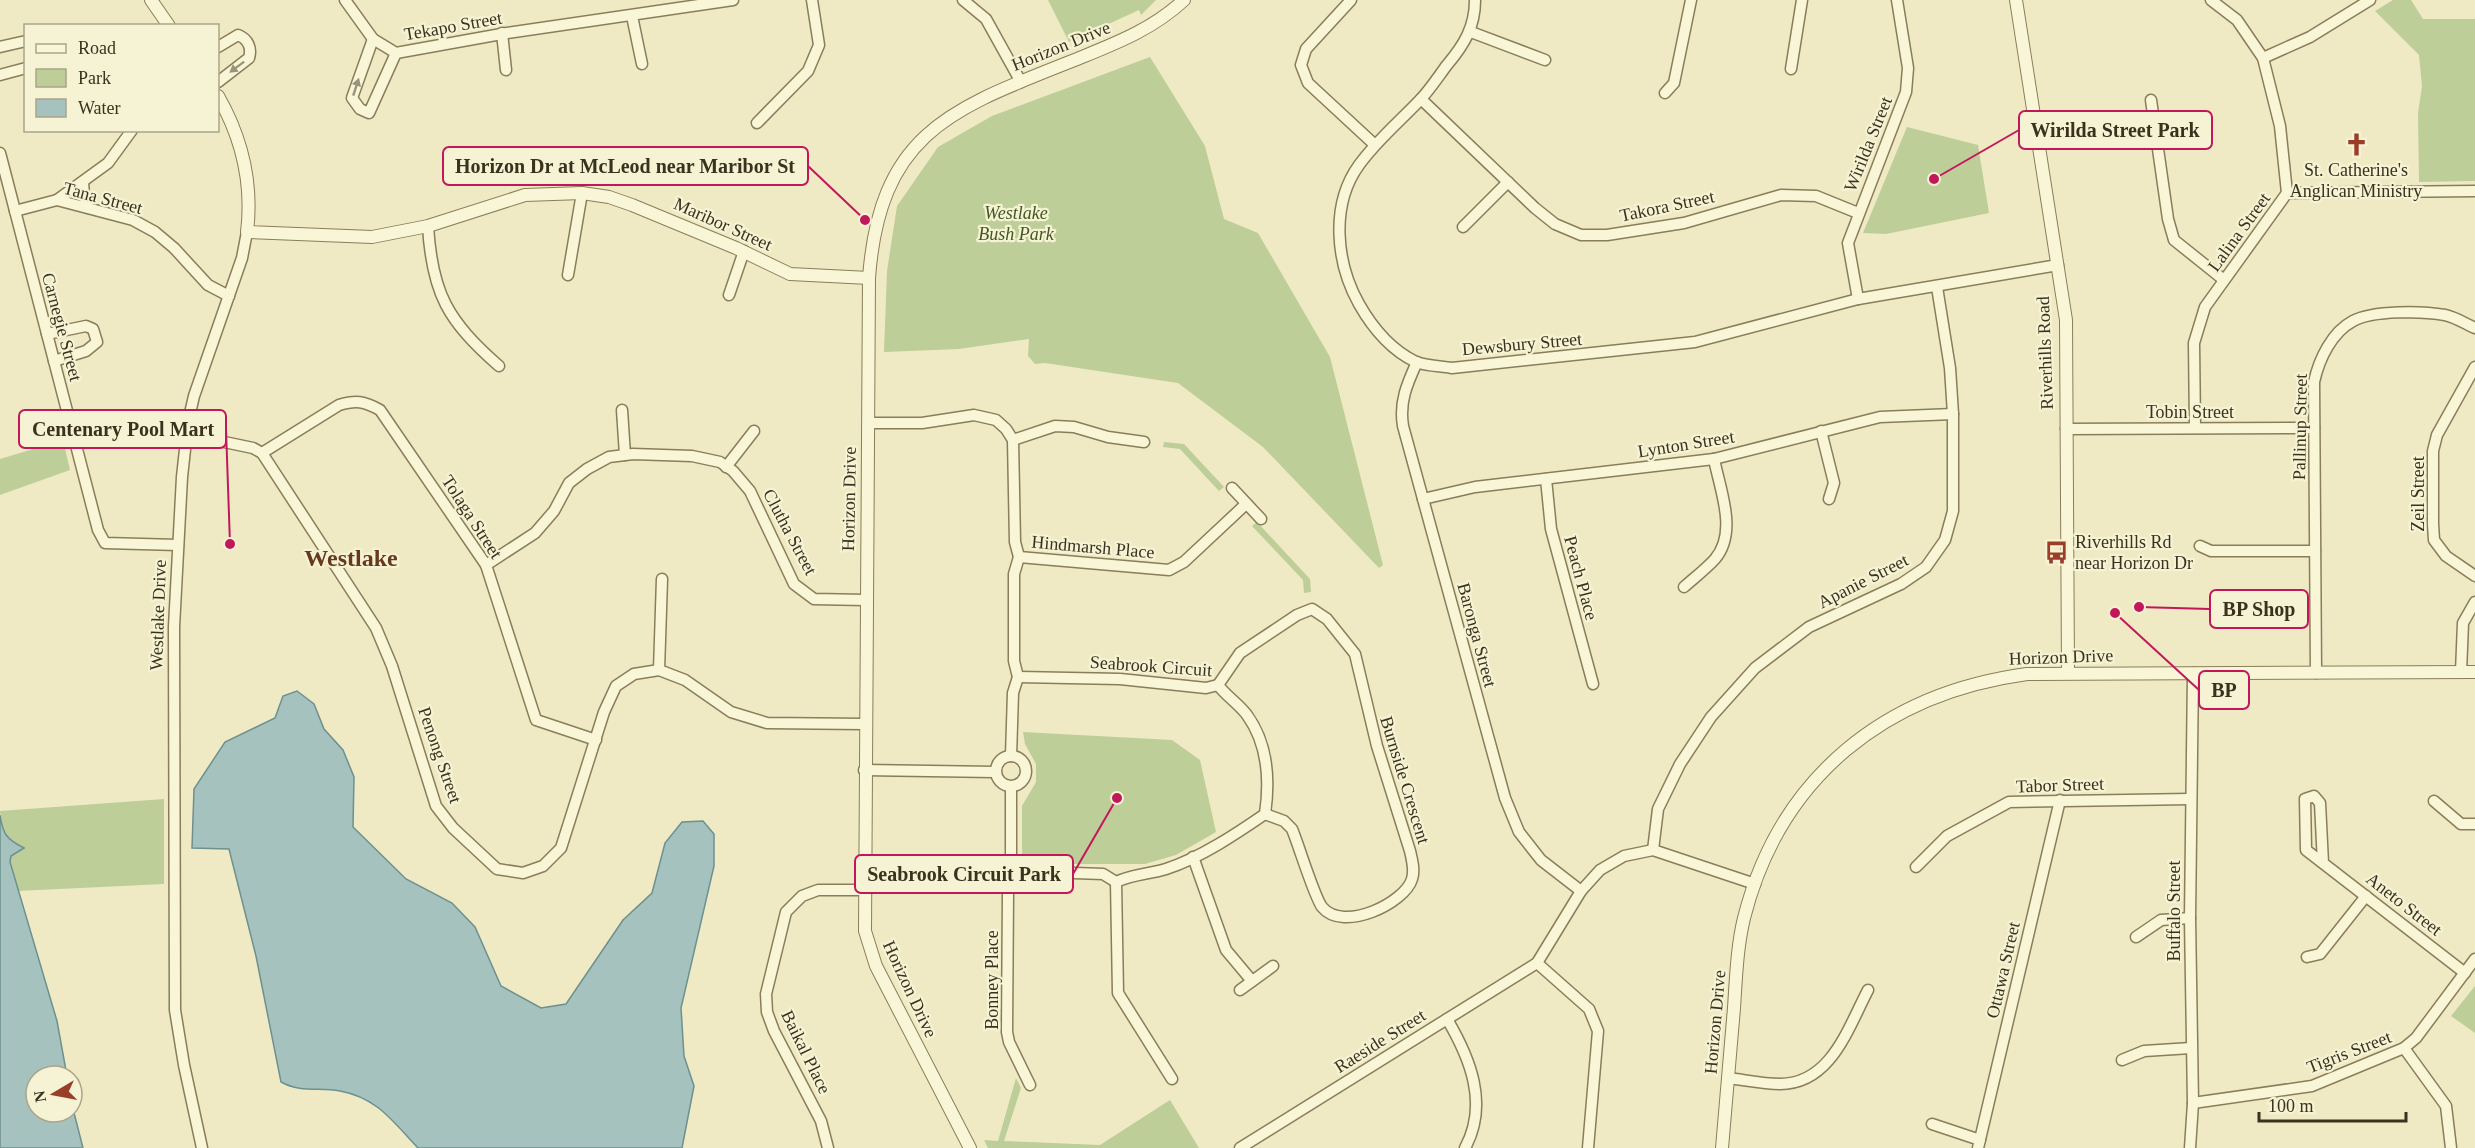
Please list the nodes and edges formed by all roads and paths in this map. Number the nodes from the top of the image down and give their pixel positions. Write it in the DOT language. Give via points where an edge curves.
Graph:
graph roads {
  1 [pos="151,0"];
  2 [pos="345,0"];
  3 [pos="733,0"];
  4 [pos="812,0"];
  5 [pos="963,0"];
  6 [pos="1184,0"];
  7 [pos="1351,0"];
  8 [pos="1475,0"];
  9 [pos="1691,0"];
  10 [pos="1802,0"];
  11 [pos="1897,0"];
  12 [pos="2016,0"];
  13 [pos="2211,0"];
  14 [pos="2370,0"];
  15 [pos="632,16"];
  16 [pos="168,24"];
  17 [pos="1471,32"];
  18 [pos="502,33"];
  19 [pos="373,39"];
  20 [pos="24,41"];
  21 [pos="219,46"];
  22 [pos="0,47"];
  23 [pos="396,53"];
  24 [pos="2263,58"];
  25 [pos="1545,60"];
  26 [pos="642,63"];
  27 [pos="24,69"];
  28 [pos="1791,69"];
  29 [pos="506,70"];
  30 [pos="0,75"];
  31 [pos="219,80"];
  32 [pos="1021,82"];
  33 [pos="1665,93"];
  34 [pos="219,98"];
  35 [pos="1421,99"];
  36 [pos="2151,100"];
  37 [pos="757,123"];
  38 [pos="131,132"];
  39 [pos="1375,146"];
  40 [pos="0,153"];
  41 [pos="83,182"];
  42 [pos="1508,182"];
  43 [pos="2475,191"];
  44 [pos="582,193"];
  45 [pos="2287,193"];
  46 [pos="57,200"];
  47 [pos="89,208"];
  48 [pos="15,211"];
  49 [pos="1858,213"];
  50 [pos="428,226"];
  51 [pos="1463,228"];
  52 [pos="247,232"];
  53 [pos="744,251"];
  54 [pos="2058,265"];
  55 [pos="568,275"];
  56 [pos="869,278"];
  57 [pos="2224,280"];
  58 [pos="1937,287"];
  59 [pos="729,295"];
  60 [pos="229,296"];
  61 [pos="1858,299"];
  62 [pos="2475,328"];
  63 [pos="47,334"];
  64 [pos="54,361"];
  65 [pos="1417,362"];
  66 [pos="499,366"];
  67 [pos="2475,368"];
  68 [pos="622,410"];
  69 [pos="1953,414"];
  70 [pos="868,423"];
  71 [pos="2195,428"];
  72 [pos="2314,428"];
  73 [pos="2066,429"];
  74 [pos="753,431"];
  75 [pos="1821,432"];
  76 [pos="186,434"];
  77 [pos="1013,440"];
  78 [pos="1144,442"];
  79 [pos="262,453"];
  80 [pos="625,455"];
  81 [pos="1714,459"];
  82 [pos="726,466"];
  83 [pos="1546,479"];
  84 [pos="1232,489"];
  85 [pos="1423,499"];
  86 [pos="1829,499"];
  87 [pos="1246,504"];
  88 [pos="1261,519"];
  89 [pos="178,545"];
  90 [pos="2200,546"];
  91 [pos="2315,551"];
  92 [pos="1019,557"];
  93 [pos="486,565"];
  94 [pos="2475,576"];
  95 [pos="662,579"];
  96 [pos="1684,587"];
  97 [pos="866,600"];
  98 [pos="2475,602"];
  99 [pos="659,670"];
  100 [pos="2316,672"];
  101 [pos="2461,672"];
  102 [pos="2475,672"];
  103 [pos="2068,673"];
  104 [pos="2193,673"];
  105 [pos="1018,677"];
  106 [pos="1593,684"];
  107 [pos="1218,685"];
  108 [pos="865,724"];
  109 [pos="596,741"];
  110 [pos="1011,756"];
  111 [pos="864,770"];
  112 [pos="995,772"];
  113 [pos="1011,787"];
  114 [pos="2190,799"];
  115 [pos="2060,800"];
  116 [pos="2434,801"];
  117 [pos="1266,814"];
  118 [pos="2475,824"];
  119 [pos="1653,850"];
  120 [pos="1193,857"];
  121 [pos="2323,863"];
  122 [pos="1916,867"];
  123 [pos="1018,871"];
  124 [pos="1116,882"];
  125 [pos="1755,884"];
  126 [pos="864,890"];
  127 [pos="1581,891"];
  128 [pos="2366,896"];
  129 [pos="2190,918"];
  130 [pos="2136,936"];
  131 [pos="2307,957"];
  132 [pos="2475,959"];
  133 [pos="1537,963"];
  134 [pos="1273,966"];
  135 [pos="2465,973"];
  136 [pos="1252,981"];
  137 [pos="1240,990"];
  138 [pos="1868,990"];
  139 [pos="1447,1020"];
  140 [pos="2191,1048"];
  141 [pos="2404,1048"];
  142 [pos="2122,1060"];
  143 [pos="1728,1078"];
  144 [pos="1172,1079"];
  145 [pos="1030,1085"];
  146 [pos="2193,1102"];
  147 [pos="1932,1124"];
  148 [pos="1979,1144"];
  149 [pos="202,1148"];
  150 [pos="828,1148"];
  151 [pos="970,1148"];
  152 [pos="1240,1148"];
  153 [pos="1465,1148"];
  154 [pos="1588,1148"];
  155 [pos="1722,1148"];
  156 [pos="2190,1148"];
  157 [pos="2451,1148"];
  1 -- 16 [label="street"];
  2 -- 19 [label="street, Tekapo Street"];
  3 -- 15 [label="street, Tekapo Street"];
  4 -- 37 [label="street" via="819,45 808,71"];
  5 -- 32 [label="street" via="986,20"];
  6 -- 32 [label="street, Horizon Drive" via="1166,16 1125,40"];
  7 -- 39 [label="street" via="1306,49 1301,65 1308,83"];
  8 -- 17 [label="street, Dewsbury Street"];
  9 -- 33 [label="street" via="1674,83"];
  10 -- 28 [label="street"];
  11 -- 49 [label="street, Wirilda Street" via="1908,68 1906,93"];
  12 -- 54 [label="street, Riverhills Road"];
  13 -- 24 [label="street, Lalina Street" via="2237,20"];
  14 -- 24 [label="street" via="2310,37"];
  15 -- 18 [label="street, Tekapo Street"];
  15 -- 26 [label="street"];
  17 -- 25 [label="street"];
  17 -- 35 [label="street, Dewsbury Street"];
  18 -- 23 [label="street, Tekapo Street"];
  18 -- 29 [label="street"];
  19 -- 23 [label="street, Tekapo Street"];
  23 -- 19 [label="street, one-way" via="369,113 360,110 352,98"];
  20 -- 22 [label="street"];
  21 -- 31 [label="street, one-way" via="238,35 249,44 251,52 249,58"];
  24 -- 45 [label="street, Lalina Street" via="2280,126"];
  27 -- 30 [label="street"];
  32 -- 56 [label="street, Horizon Drive" via="948,116 907,157 876,220"];
  34 -- 52 [label="street, Westlake Drive" via="244,160 249,200"];
  35 -- 39 [label="street, Dewsbury Street"];
  35 -- 42 [label="street, Takora Street"];
  36 -- 57 [label="street" via="2174,240"];
  38 -- 41 [label="street" via="108,163"];
  39 -- 65 [label="street, Dewsbury Street" via="1358,166 1345,192 1339,227 1341,260 1370,323 1390,344"];
  40 -- 48 [label="street, Carnegie Street"];
  41 -- 46 [label="street"];
  41 -- 47 [label="street"];
  42 -- 49 [label="street, Takora Street" via="1555,224 1581,235 1649,231 1781,195 1816,196"];
  42 -- 51 [label="street"];
  43 -- 45 [label="street"];
  44 -- 50 [label="street, Maribor Street" via="525,195"];
  44 -- 53 [label="street, Maribor Street" via="632,205"];
  44 -- 55 [label="street"];
  45 -- 57 [label="street, Lalina Street"];
  46 -- 47 [label="street, Tana Street"];
  46 -- 48 [label="street, Tana Street"];
  47 -- 60 [label="street, Tana Street" via="133,220 155,232 208,285"];
  48 -- 63 [label="street, Carnegie Street"];
  49 -- 61 [label="street, Wirilda Street" via="1848,243"];
  50 -- 52 [label="street, Maribor Street" via="372,237"];
  50 -- 66 [label="street" via="430,260 442,302 468,338"];
  52 -- 60 [label="street, Westlake Drive"];
  53 -- 56 [label="street, Maribor Street" via="790,274"];
  53 -- 59 [label="street"];
  54 -- 58 [label="street, Dewsbury Street"];
  54 -- 73 [label="street, Riverhills Road" via="2066,320"];
  56 -- 70 [label="street, Horizon Drive"];
  57 -- 71 [label="street, Lalina Street" via="2205,307 2194,343"];
  58 -- 61 [label="street, Dewsbury Street"];
  58 -- 69 [label="street, Apanie Street"];
  60 -- 76 [label="street, Westlake Drive" via="200,375"];
  61 -- 65 [label="street, Dewsbury Street" via="1695,342 1452,368"];
  62 -- 72 [label="street, Pallinup Street" via="2448,315 2428,313 2379,314 2355,320 2340,330 2318,362"];
  63 -- 64 [label="street, Carnegie Street"];
  63 -- 64 [label="street" via="87,327 93,329 97,342 86,351"];
  64 -- 89 [label="street, Carnegie Street" via="92,509 105,543"];
  65 -- 85 [label="street, Baronga Street" via="1404,392 1401,412"];
  67 -- 94 [label="street, Zeil Street" via="2437,435 2433,451 2434,540 2446,556"];
  68 -- 80 [label="street"];
  69 -- 75 [label="street, Lynton Street" via="1880,417"];
  69 -- 119 [label="street, Apanie Street" via="1953,511 1945,540 1918,573 1809,627 1755,668 1711,717 1680,764 1658,809"];
  70 -- 77 [label="street" via="922,423 974,416 996,420"];
  70 -- 97 [label="street, Horizon Drive"];
  71 -- 72 [label="street, Tobin Street"];
  71 -- 73 [label="street, Tobin Street"];
  72 -- 91 [label="street, Pallinup Street"];
  73 -- 103 [label="street, Riverhills Road"];
  74 -- 82 [label="street"];
  75 -- 81 [label="street, Lynton Street"];
  75 -- 86 [label="street" via="1834,483"];
  76 -- 79 [label="street"];
  76 -- 89 [label="street, Westlake Drive"];
  77 -- 78 [label="street" via="1065,426"];
  77 -- 92 [label="street" via="1015,542"];
  79 -- 93 [label="street, Tolaga Street" via="339,405 365,402 380,410"];
  79 -- 109 [label="street, Penong Street" via="376,628 393,666 436,806 453,828 497,869 523,873 543,866 561,848"];
  80 -- 82 [label="street, Clutha Street" via="692,456"];
  80 -- 93 [label="street, Clutha Street" via="609,457 569,483 554,511 535,532"];
  81 -- 83 [label="street, Lynton Street"];
  81 -- 96 [label="street" via="1726,539 1715,558"];
  82 -- 97 [label="street, Clutha Street" via="750,491 794,584 814,599"];
  83 -- 85 [label="street, Lynton Street" via="1475,487"];
  83 -- 106 [label="street, Peach Place" via="1551,529"];
  84 -- 87 [label="street"];
  85 -- 127 [label="street, Baronga Street" via="1515,824 1541,860"];
  87 -- 88 [label="street"];
  87 -- 92 [label="street, Hindmarsh Place" via="1184,562 1169,570"];
  89 -- 149 [label="street, Westlake Drive" via="174,627 175,1010"];
  90 -- 91 [label="street" via="2211,550"];
  91 -- 100 [label="street, Pallinup Street"];
  92 -- 105 [label="street" via="1014,585 1014,661"];
  93 -- 109 [label="street, Tolaga Street" via="536,720"];
  95 -- 99 [label="street"];
  97 -- 108 [label="street, Horizon Drive"];
  98 -- 101 [label="street" via="2463,623"];
  99 -- 108 [label="street" via="685,680 731,712 753,720"];
  99 -- 109 [label="street, Penong Street" via="634,674 616,686"];
  100 -- 101 [label="street, Horizon Drive"];
  100 -- 104 [label="street, Horizon Drive"];
  101 -- 102 [label="street, Horizon Drive"];
  103 -- 104 [label="street, Horizon Drive"];
  103 -- 125 [label="street, Horizon Drive" via="2028,674 1966,685 1935,695 1874,729 1844,751 1798,801 1775,838"];
  104 -- 114 [label="street, Buffalo Street"];
  105 -- 107 [label="street, Seabrook Circuit" via="1206,688"];
  105 -- 110 [label="street" via="1013,693"];
  107 -- 117 [label="street, Seabrook Circuit" via="1247,714 1260,738 1268,768"];
  107 -- 117 [label="street, Burnside Crescent" via="1240,654 1297,615 1312,609 1327,619 1355,654 1377,746 1410,851 1412,880 1403,893 1366,916 1333,916 1322,907 1292,829"];
  108 -- 111 [label="street, Horizon Drive"];
  110 -- 112 [label="street" via="1000,760"];
  110 -- 113 [label="street" via="1022,761 1026,772 1022,782"];
  111 -- 112 [label="street"];
  111 -- 126 [label="street, Horizon Drive"];
  112 -- 113 [label="street" via="998,781"];
  113 -- 123 [label="street" via="1011,858"];
  114 -- 115 [label="street, Tabor Street"];
  114 -- 129 [label="street, Buffalo Street"];
  115 -- 122 [label="street, Tabor Street" via="2009,802 1947,836"];
  115 -- 148 [label="street, Ottawa Street"];
  116 -- 118 [label="street" via="2462,824"];
  117 -- 120 [label="street"];
  119 -- 125 [label="street"];
  119 -- 127 [label="street, Raeside Street" via="1624,856 1600,870"];
  120 -- 124 [label="street" via="1166,869"];
  120 -- 136 [label="street" via="1227,950"];
  121 -- 121 [label="street, Aneto Street" via="2320,803 2314,796 2305,799 2306,849"];
  121 -- 128 [label="street, Aneto Street"];
  123 -- 124 [label="street" via="1103,874"];
  123 -- 145 [label="street, Bonney Place" via="1008,891 1007,1032"];
  124 -- 144 [label="street" via="1118,993"];
  125 -- 143 [label="street, Horizon Drive" via="1741,936"];
  126 -- 150 [label="street, Baikal Place" via="818,890 802,896 786,912 766,993 774,1031 821,1122"];
  126 -- 151 [label="street, Horizon Drive" via="866,931 876,966"];
  127 -- 133 [label="street, Raeside Street"];
  128 -- 131 [label="street" via="2320,954"];
  128 -- 135 [label="street, Aneto Street"];
  129 -- 130 [label="street" via="2161,920"];
  129 -- 140 [label="street, Buffalo Street"];
  132 -- 135 [label="street, Tigris Street"];
  133 -- 139 [label="street, Raeside Street"];
  133 -- 154 [label="street" via="1589,1009 1598,1031"];
  134 -- 136 [label="street"];
  135 -- 141 [label="street, Tigris Street"];
  136 -- 137 [label="street"];
  138 -- 143 [label="street" via="1833,1055 1809,1077 1780,1084"];
  139 -- 152 [label="street, Raeside Street"];
  139 -- 153 [label="street" via="1464,1048 1475,1079 1475,1116"];
  140 -- 142 [label="street" via="2144,1051"];
  140 -- 146 [label="street, Buffalo Street"];
  141 -- 146 [label="street, Tigris Street" via="2312,1086"];
  141 -- 157 [label="street" via="2446,1106"];
  143 -- 155 [label="street, Horizon Drive"];
  146 -- 156 [label="street, Buffalo Street"];
  147 -- 148 [label="street"];
}
